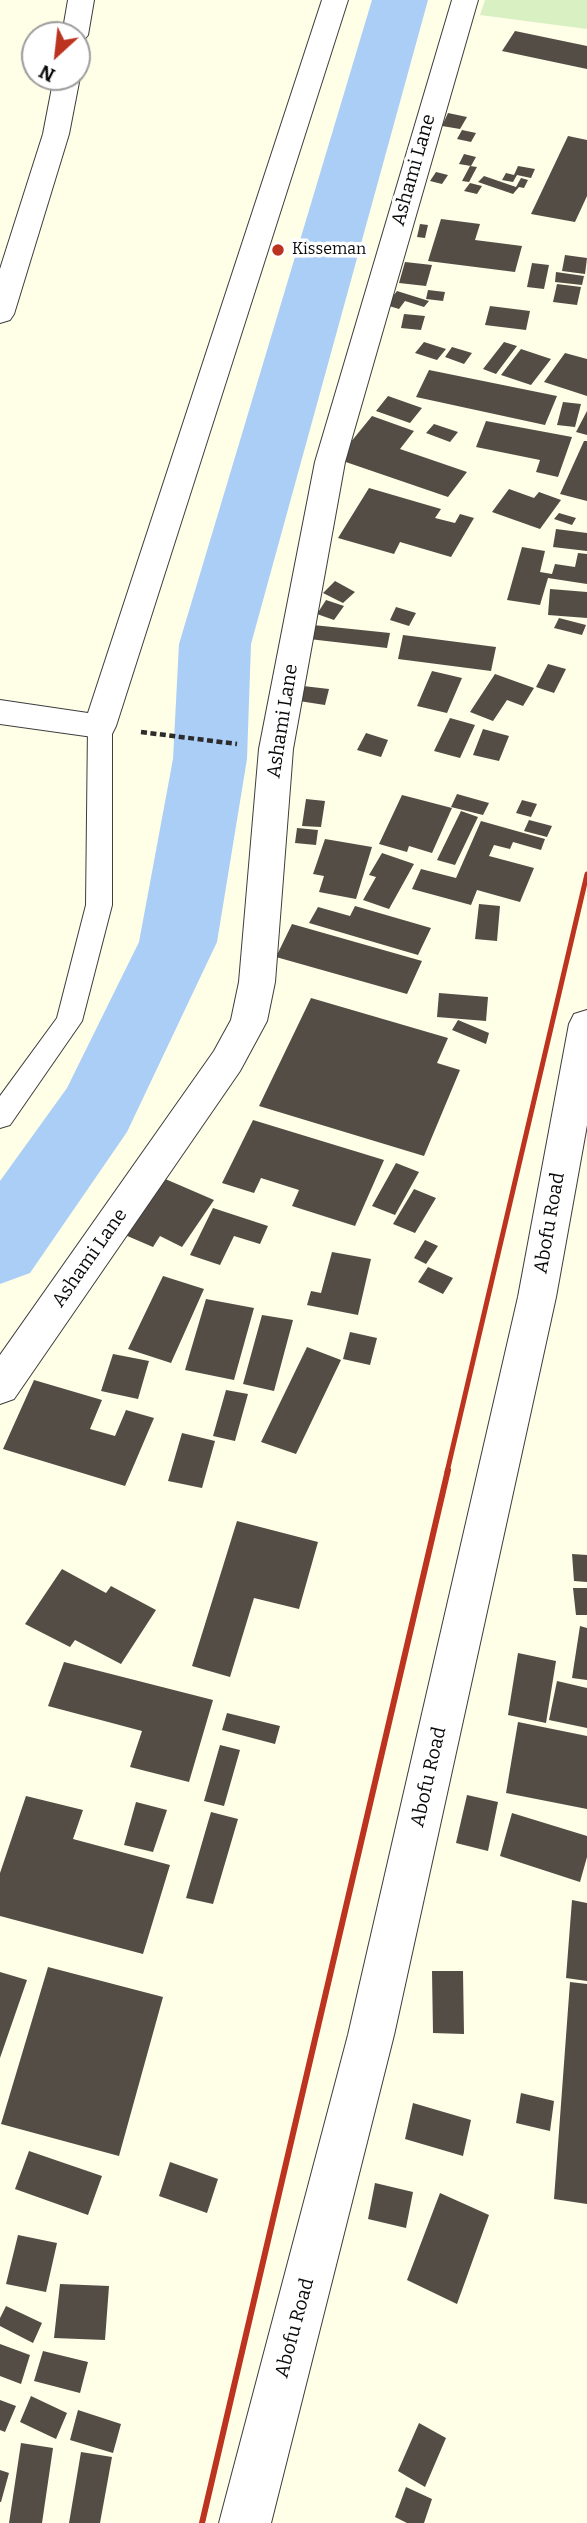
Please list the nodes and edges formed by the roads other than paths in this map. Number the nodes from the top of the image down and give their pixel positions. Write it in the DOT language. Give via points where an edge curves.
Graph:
graph roads {
  1 [pos="81,0"];
  2 [pos="335,0"];
  3 [pos="465,0"];
  4 [pos="77,21"];
  5 [pos="64,91"];
  6 [pos="0,314"];
  7 [pos="0,712"];
  8 [pos="100,726"];
  9 [pos="587,1024"];
  10 [pos="0,1117"];
  11 [pos="0,1387"];
  12 [pos="245,2523"];
  1 -- 4 [label="street"];
  2 -- 8 [label="street"];
  3 -- 11 [label="street, Ashami Lane" via="330,462 276,749 257,982 249,1021"];
  5 -- 6 [label="street" via="56,134"];
  7 -- 8 [label="street"];
  8 -- 10 [label="lane" via="99,905 69,1021"];
  9 -- 12 [label="street, Abofu Road" via="537,1297 371,2035"];
}
